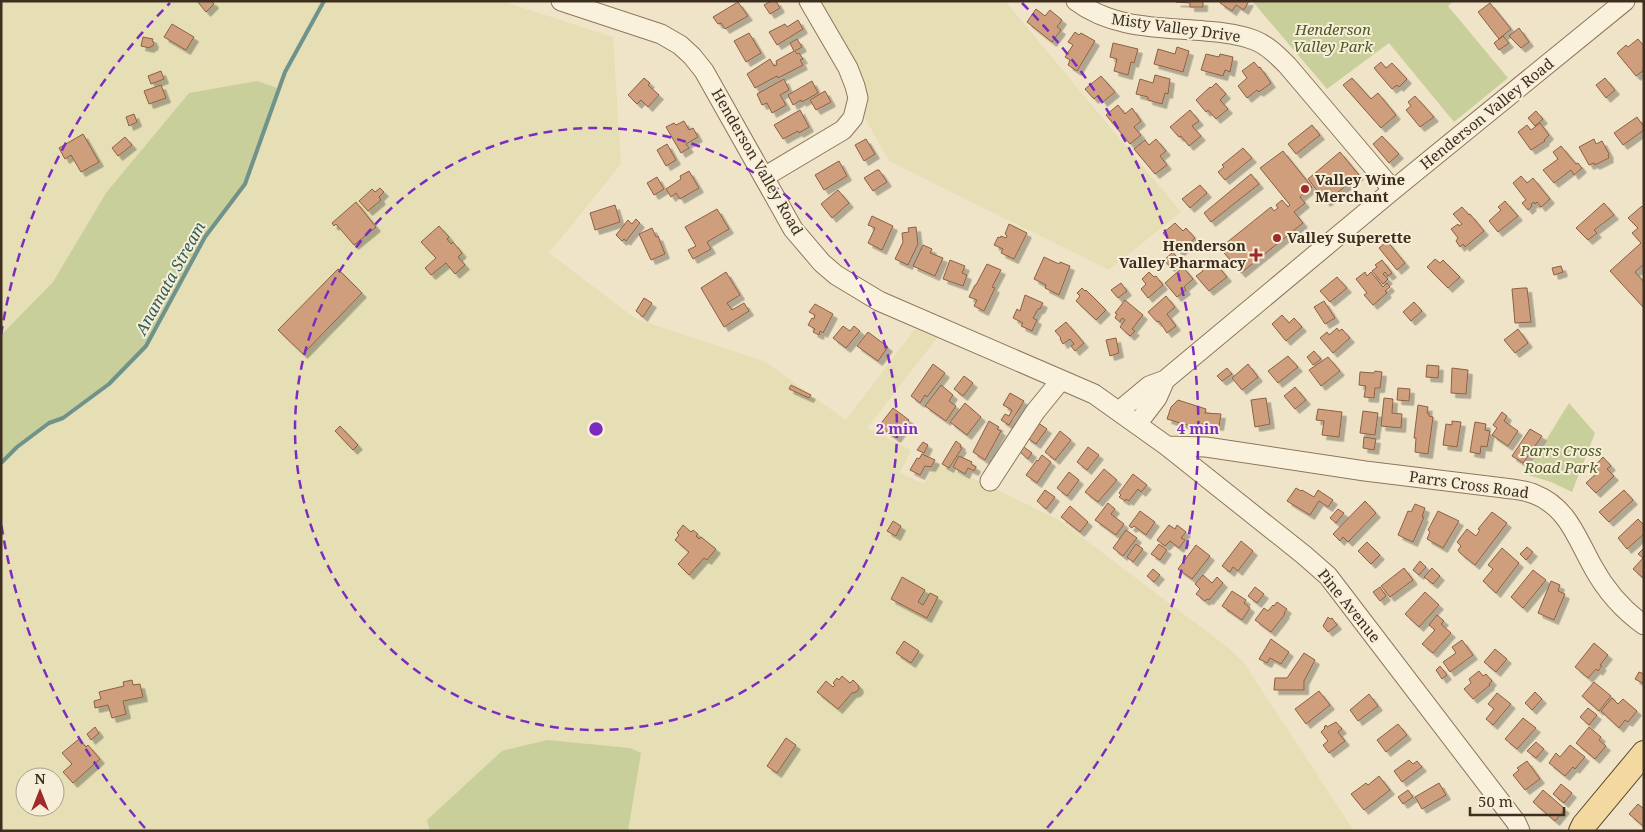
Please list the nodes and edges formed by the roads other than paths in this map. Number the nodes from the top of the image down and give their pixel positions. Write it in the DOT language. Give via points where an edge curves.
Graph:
graph roads {
  1 [pos="560,1"];
  2 [pos="809,1"];
  3 [pos="1076,1"];
  4 [pos="1625,1"];
  5 [pos="764,177"];
  6 [pos="1393,190"];
  7 [pos="1060,380"];
  8 [pos="1165,380"];
  9 [pos="1118,411"];
  10 [pos="1137,424"];
  11 [pos="1167,446"];
  12 [pos="1261,457"];
  13 [pos="1198,471"];
  14 [pos="990,481"];
  15 [pos="1644,625"];
  16 [pos="1644,753"];
  17 [pos="1521,828"];
  18 [pos="1580,829"];
  1 -- 5 [label="street, Henderson Valley Road" via="661,34 680,45 704,71"];
  2 -- 5 [label="street" via="855,86 858,98 853,118 843,130"];
  3 -- 6 [label="street, Misty Valley Drive" via="1100,16 1125,24 1217,32 1255,40 1287,65"];
  4 -- 6 [label="street, Henderson Valley Road"];
  5 -- 7 [label="street, Henderson Valley Road" via="793,230 836,275 880,301"];
  6 -- 8 [label="street, Henderson Valley Road"];
  7 -- 9 [label="street, Henderson Valley Road" via="1094,394"];
  7 -- 14 [label="street"];
  8 -- 9 [label="street, Henderson Valley Road" via="1149,386"];
  8 -- 10 [label="street, Henderson Valley Road" via="1157,398"];
  9 -- 10 [label="street, Pine Avenue"];
  10 -- 11 [label="street, Pine Avenue"];
  11 -- 12 [label="street, Parrs Cross Road" via="1206,447"];
  11 -- 13 [label="street, Pine Avenue"];
  12 -- 13 [label="street, Parrs Cross Road" via="1213,458"];
  12 -- 15 [label="street, Parrs Cross Road" via="1534,493 1552,504 1567,520 1593,568 1612,594"];
  13 -- 17 [label="street, Pine Avenue" via="1328,576"];
  16 -- 18 [label="main road"];
}
